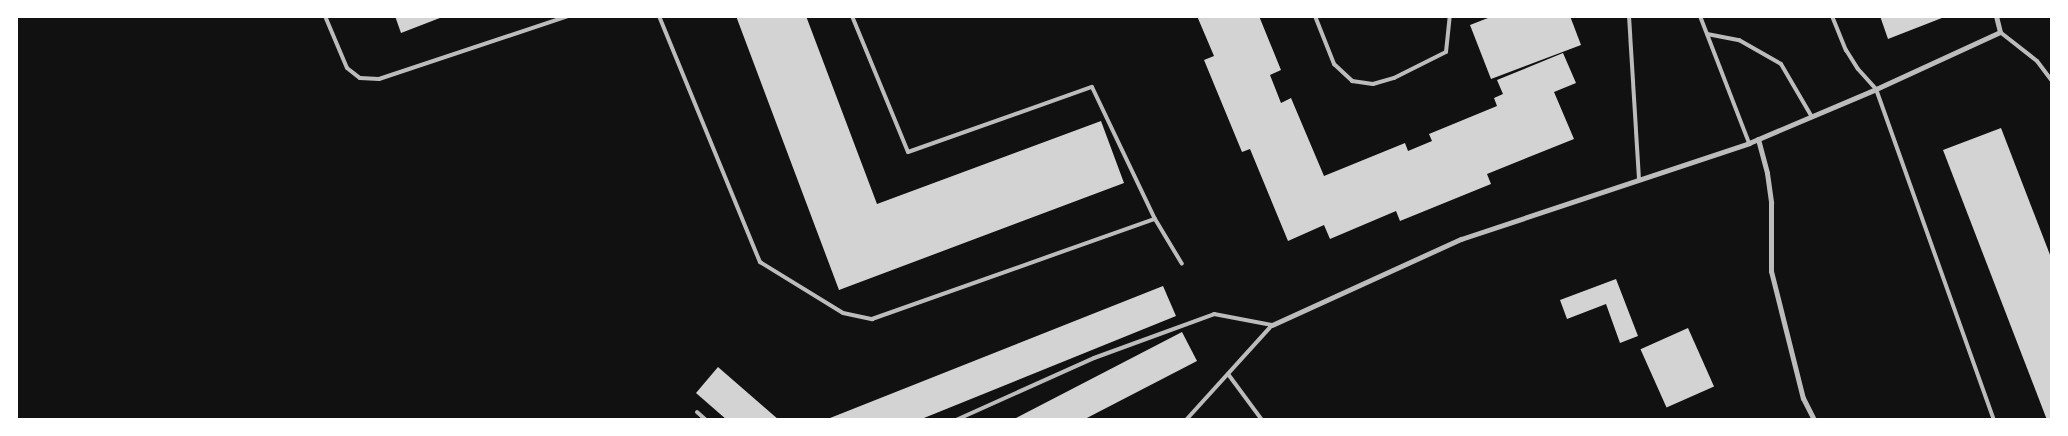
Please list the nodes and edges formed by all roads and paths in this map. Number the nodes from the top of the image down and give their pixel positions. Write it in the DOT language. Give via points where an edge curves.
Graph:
graph roads {
  1 [pos="325,16"];
  2 [pos="568,16"];
  3 [pos="659,16"];
  4 [pos="852,16"];
  5 [pos="1315,16"];
  6 [pos="1450,16"];
  7 [pos="1629,16"];
  8 [pos="1700,16"];
  9 [pos="1832,16"];
  10 [pos="1996,16"];
  11 [pos="2000,32"];
  12 [pos="1706,34"];
  13 [pos="2052,82"];
  14 [pos="1876,89"];
  15 [pos="1812,117"];
  16 [pos="1758,140"];
  17 [pos="1749,143"];
  18 [pos="1639,179"];
  19 [pos="1155,219"];
  20 [pos="1182,264"];
  21 [pos="1272,325"];
  22 [pos="1228,374"];
  23 [pos="697,412"];
  24 [pos="706,420"];
  25 [pos="956,420"];
  26 [pos="1186,420"];
  27 [pos="1262,420"];
  28 [pos="1814,420"];
  29 [pos="1994,420"];
  1 -- 2 [label="lane" via="346,68 360,78 380,79"];
  3 -- 19 [label="lane" via="760,262 843,313 872,319"];
  4 -- 19 [label="lane" via="908,152 1092,87"];
  5 -- 6 [label="lane" via="1334,64 1352,81 1373,84 1394,78 1446,52"];
  7 -- 18 [label="lane"];
  8 -- 12 [label="lane"];
  9 -- 14 [label="lane" via="1846,50"];
  10 -- 11 [label="street"];
  11 -- 13 [label="lane" via="2037,61"];
  11 -- 14 [label="street"];
  12 -- 15 [label="lane" via="1738,40 1781,64"];
  12 -- 17 [label="lane"];
  14 -- 15 [label="street"];
  14 -- 29 [label="lane"];
  15 -- 16 [label="street"];
  16 -- 17 [label="street"];
  16 -- 28 [label="street" via="1771,203 1771,271 1803,398"];
  17 -- 18 [label="street"];
  18 -- 21 [label="street" via="1461,239"];
  19 -- 20 [label="lane"];
  21 -- 22 [label="lane"];
  21 -- 25 [label="lane" via="1214,314 1094,358"];
  22 -- 26 [label="lane"];
  22 -- 27 [label="lane"];
  23 -- 24 [label="lane"];
}
